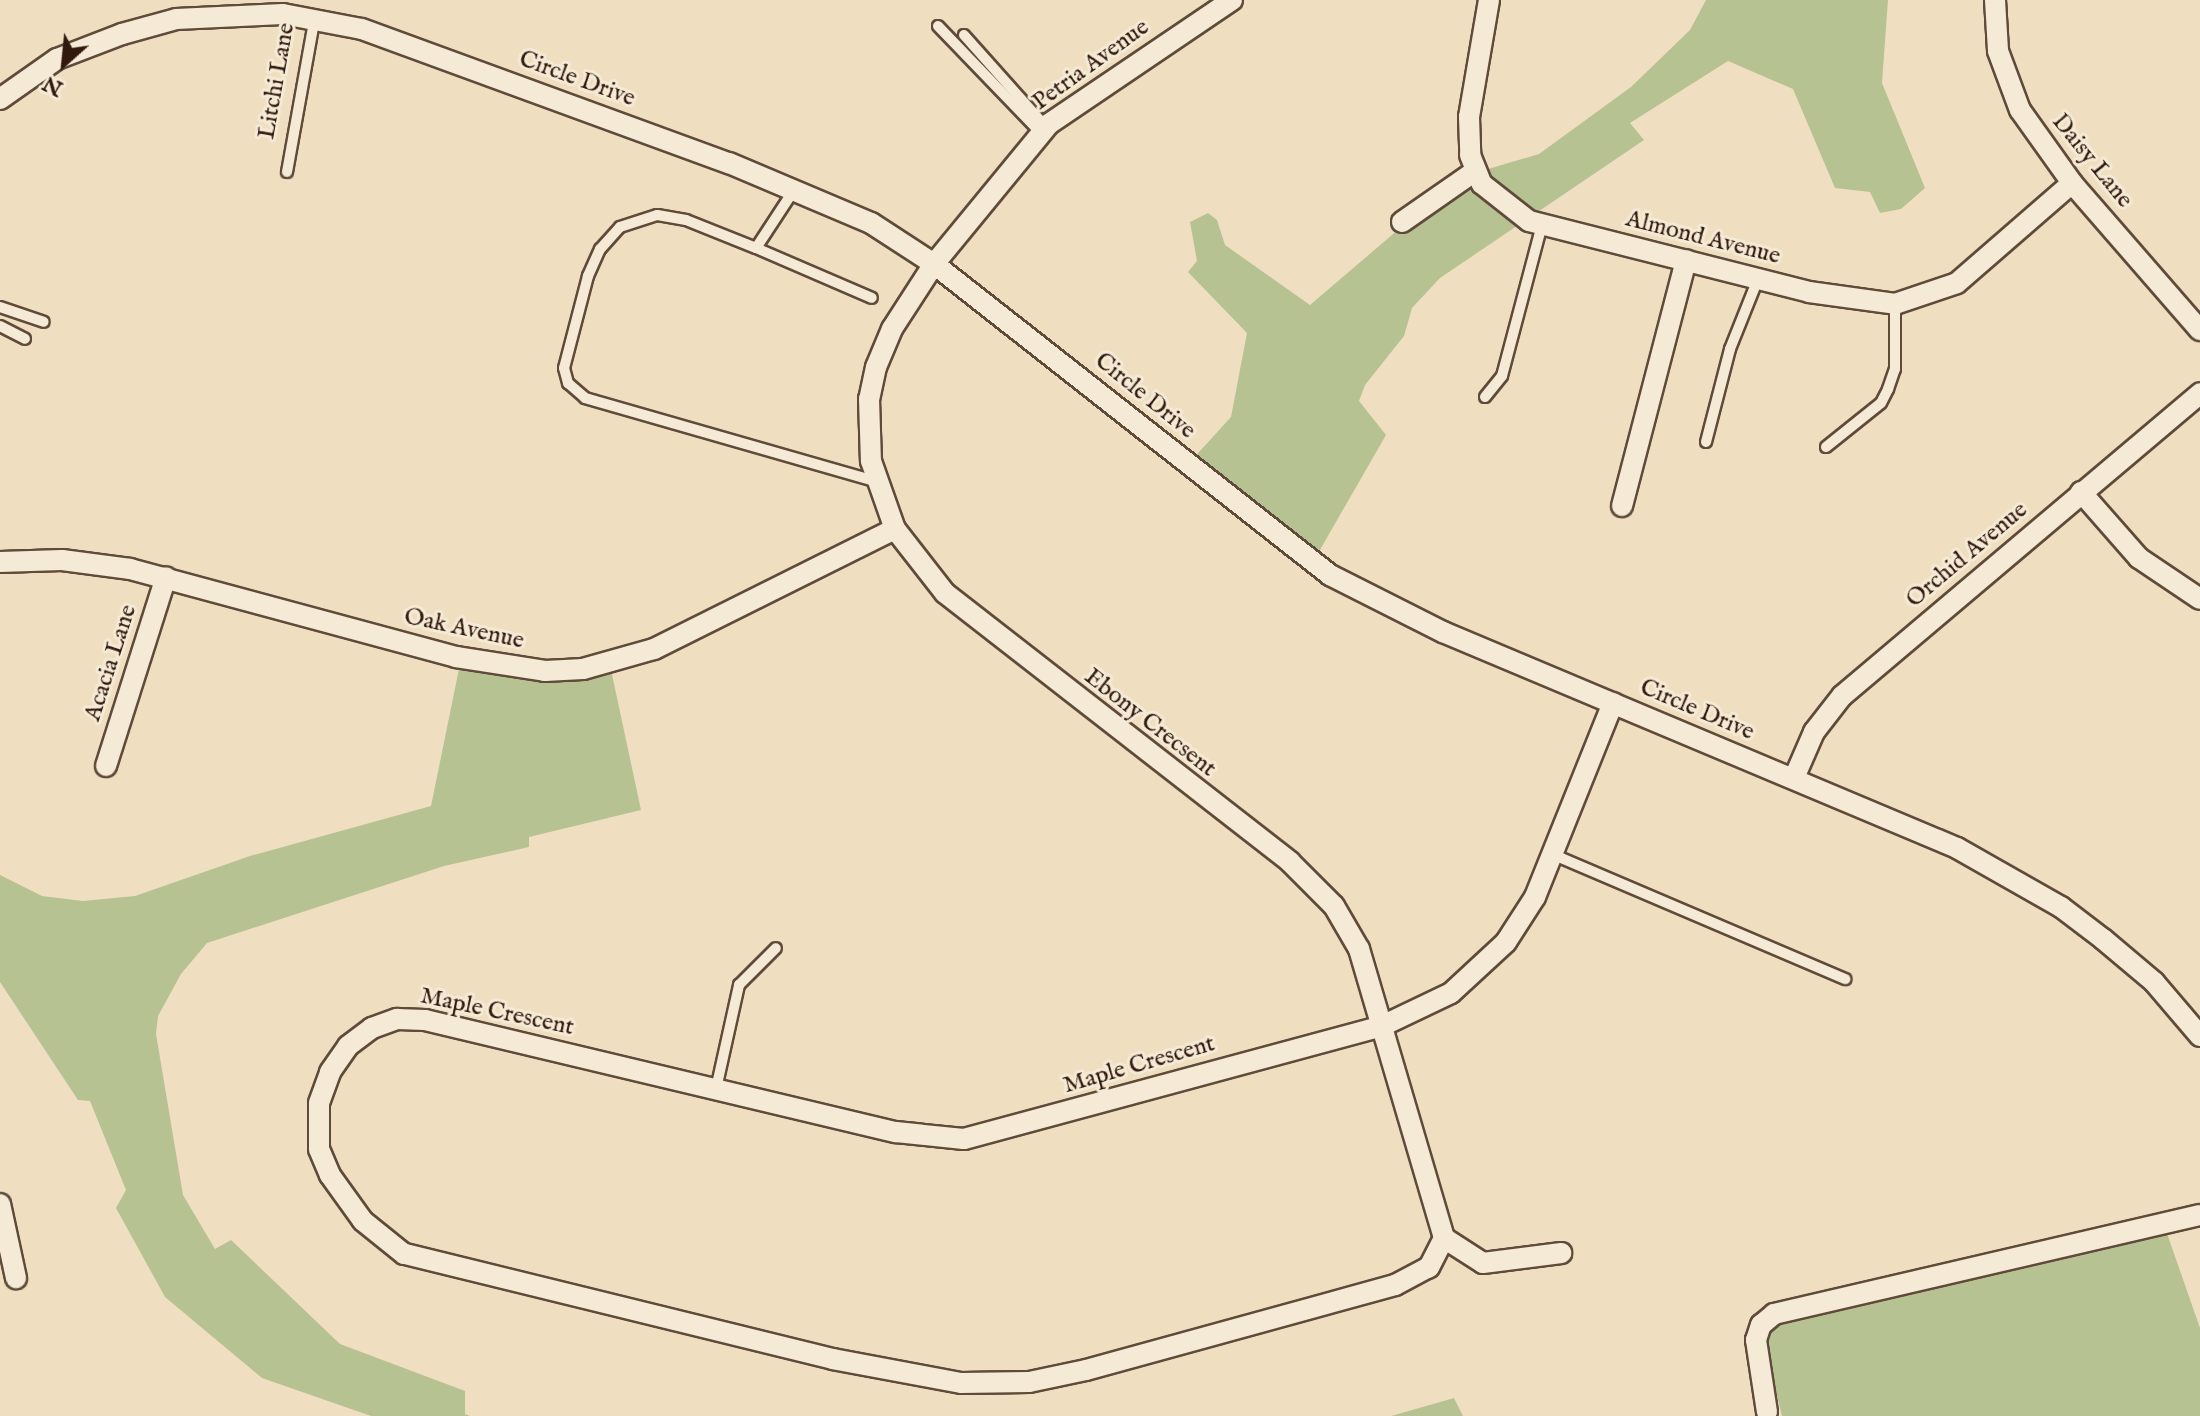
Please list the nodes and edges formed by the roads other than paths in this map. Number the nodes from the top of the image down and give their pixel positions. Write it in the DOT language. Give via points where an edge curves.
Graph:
graph roads {
  1 [pos="1232,0"];
  2 [pos="1489,0"];
  3 [pos="1995,0"];
  4 [pos="317,9"];
  5 [pos="938,26"];
  6 [pos="964,35"];
  7 [pos="0,99"];
  8 [pos="1044,130"];
  9 [pos="1475,171"];
  10 [pos="287,172"];
  11 [pos="2072,183"];
  12 [pos="794,190"];
  13 [pos="1402,222"];
  14 [pos="1542,225"];
  15 [pos="756,248"];
  16 [pos="1686,260"];
  17 [pos="934,264"];
  18 [pos="1759,277"];
  19 [pos="872,298"];
  20 [pos="1895,304"];
  21 [pos="0,307"];
  22 [pos="44,322"];
  23 [pos="0,326"];
  24 [pos="2200,330"];
  25 [pos="25,339"];
  26 [pos="2200,393"];
  27 [pos="1485,397"];
  28 [pos="1706,442"];
  29 [pos="1826,447"];
  30 [pos="877,482"];
  31 [pos="2081,492"];
  32 [pos="1622,506"];
  33 [pos="895,529"];
  34 [pos="0,562"];
  35 [pos="166,577"];
  36 [pos="2200,599"];
  37 [pos="1613,703"];
  38 [pos="106,766"];
  39 [pos="1794,778"];
  40 [pos="1552,854"];
  41 [pos="776,948"];
  42 [pos="1845,979"];
  43 [pos="1382,1026"];
  44 [pos="2200,1036"];
  45 [pos="716,1089"];
  46 [pos="0,1204"];
  47 [pos="2200,1215"];
  48 [pos="1444,1238"];
  49 [pos="1561,1253"];
  50 [pos="16,1278"];
  51 [pos="1767,1412"];
  1 -- 8 [label="street, Petria Avenue"];
  2 -- 9 [label="street" via="1469,117"];
  3 -- 11 [label="street, Daisy Lane" via="2006,80 2020,110"];
  4 -- 7 [label="street, Circle Drive" via="176,19 57,59"];
  4 -- 10 [label="lane, Litchi Lane"];
  4 -- 12 [label="street, Circle Drive"];
  5 -- 8 [label="lane"];
  6 -- 8 [label="lane"];
  8 -- 17 [label="street, Petria Avenue"];
  9 -- 13 [label="street"];
  9 -- 14 [label="street, Almond Avenue" via="1511,211"];
  11 -- 20 [label="street, Almond Avenue" via="1957,283"];
  11 -- 24 [label="street, Daisy Lane"];
  12 -- 15 [label="lane"];
  12 -- 17 [label="street, Circle Drive" via="871,223"];
  14 -- 16 [label="street, Almond Avenue"];
  14 -- 27 [label="lane" via="1504,368"];
  15 -- 19 [label="lane"];
  15 -- 30 [label="lane" via="686,220 657,215 620,227 600,249 572,322 564,368 568,383 585,398"];
  16 -- 18 [label="street, Almond Avenue"];
  16 -- 32 [label="street"];
  17 -- 30 [label="street, Ebony Crecsent" via="892,329 876,367 868,425"];
  17 -- 37 [label="street, Circle Drive" via="1330,575 1386,607"];
  18 -- 20 [label="street, Almond Avenue" via="1809,292"];
  18 -- 28 [label="lane" via="1730,349"];
  20 -- 29 [label="lane" via="1895,369 1888,389 1881,403"];
  21 -- 22 [label="lane"];
  23 -- 25 [label="lane"];
  26 -- 31 [label="street, Orchid Avenue"];
  30 -- 33 [label="street, Ebony Crecsent"];
  31 -- 36 [label="street" via="2139,558"];
  31 -- 39 [label="street, Orchid Avenue" via="1842,696 1814,732"];
  33 -- 35 [label="street, Oak Avenue" via="677,640 583,669 545,671 456,657"];
  33 -- 43 [label="street, Ebony Crecsent" via="917,563 974,619 1319,889 1359,949"];
  34 -- 35 [label="street, Oak Avenue" via="62,560"];
  35 -- 38 [label="street, Acacia Lane"];
  37 -- 39 [label="street, Circle Drive"];
  37 -- 40 [label="street, Maple Crescent"];
  39 -- 44 [label="street, Circle Drive" via="1957,848 2061,907 2138,967"];
  40 -- 42 [label="lane"];
  40 -- 43 [label="street, Maple Crescent" via="1521,919 1477,973 1423,1009"];
  41 -- 45 [label="lane" via="739,985"];
  43 -- 45 [label="street, Maple Crescent" via="964,1139 896,1132"];
  43 -- 48 [label="street, Ebony Crecsent"];
  45 -- 48 [label="street, Maple Crescent" via="504,1036 397,1019 372,1028 348,1046 330,1072 319,1103 319,1149 363,1221 404,1254 833,1359 961,1383 1029,1382 1086,1370 1395,1285 1429,1267"];
  46 -- 50 [label="street"];
  47 -- 51 [label="street" via="1774,1314 1761,1325 1756,1340"];
  48 -- 49 [label="street" via="1483,1263"];
}
